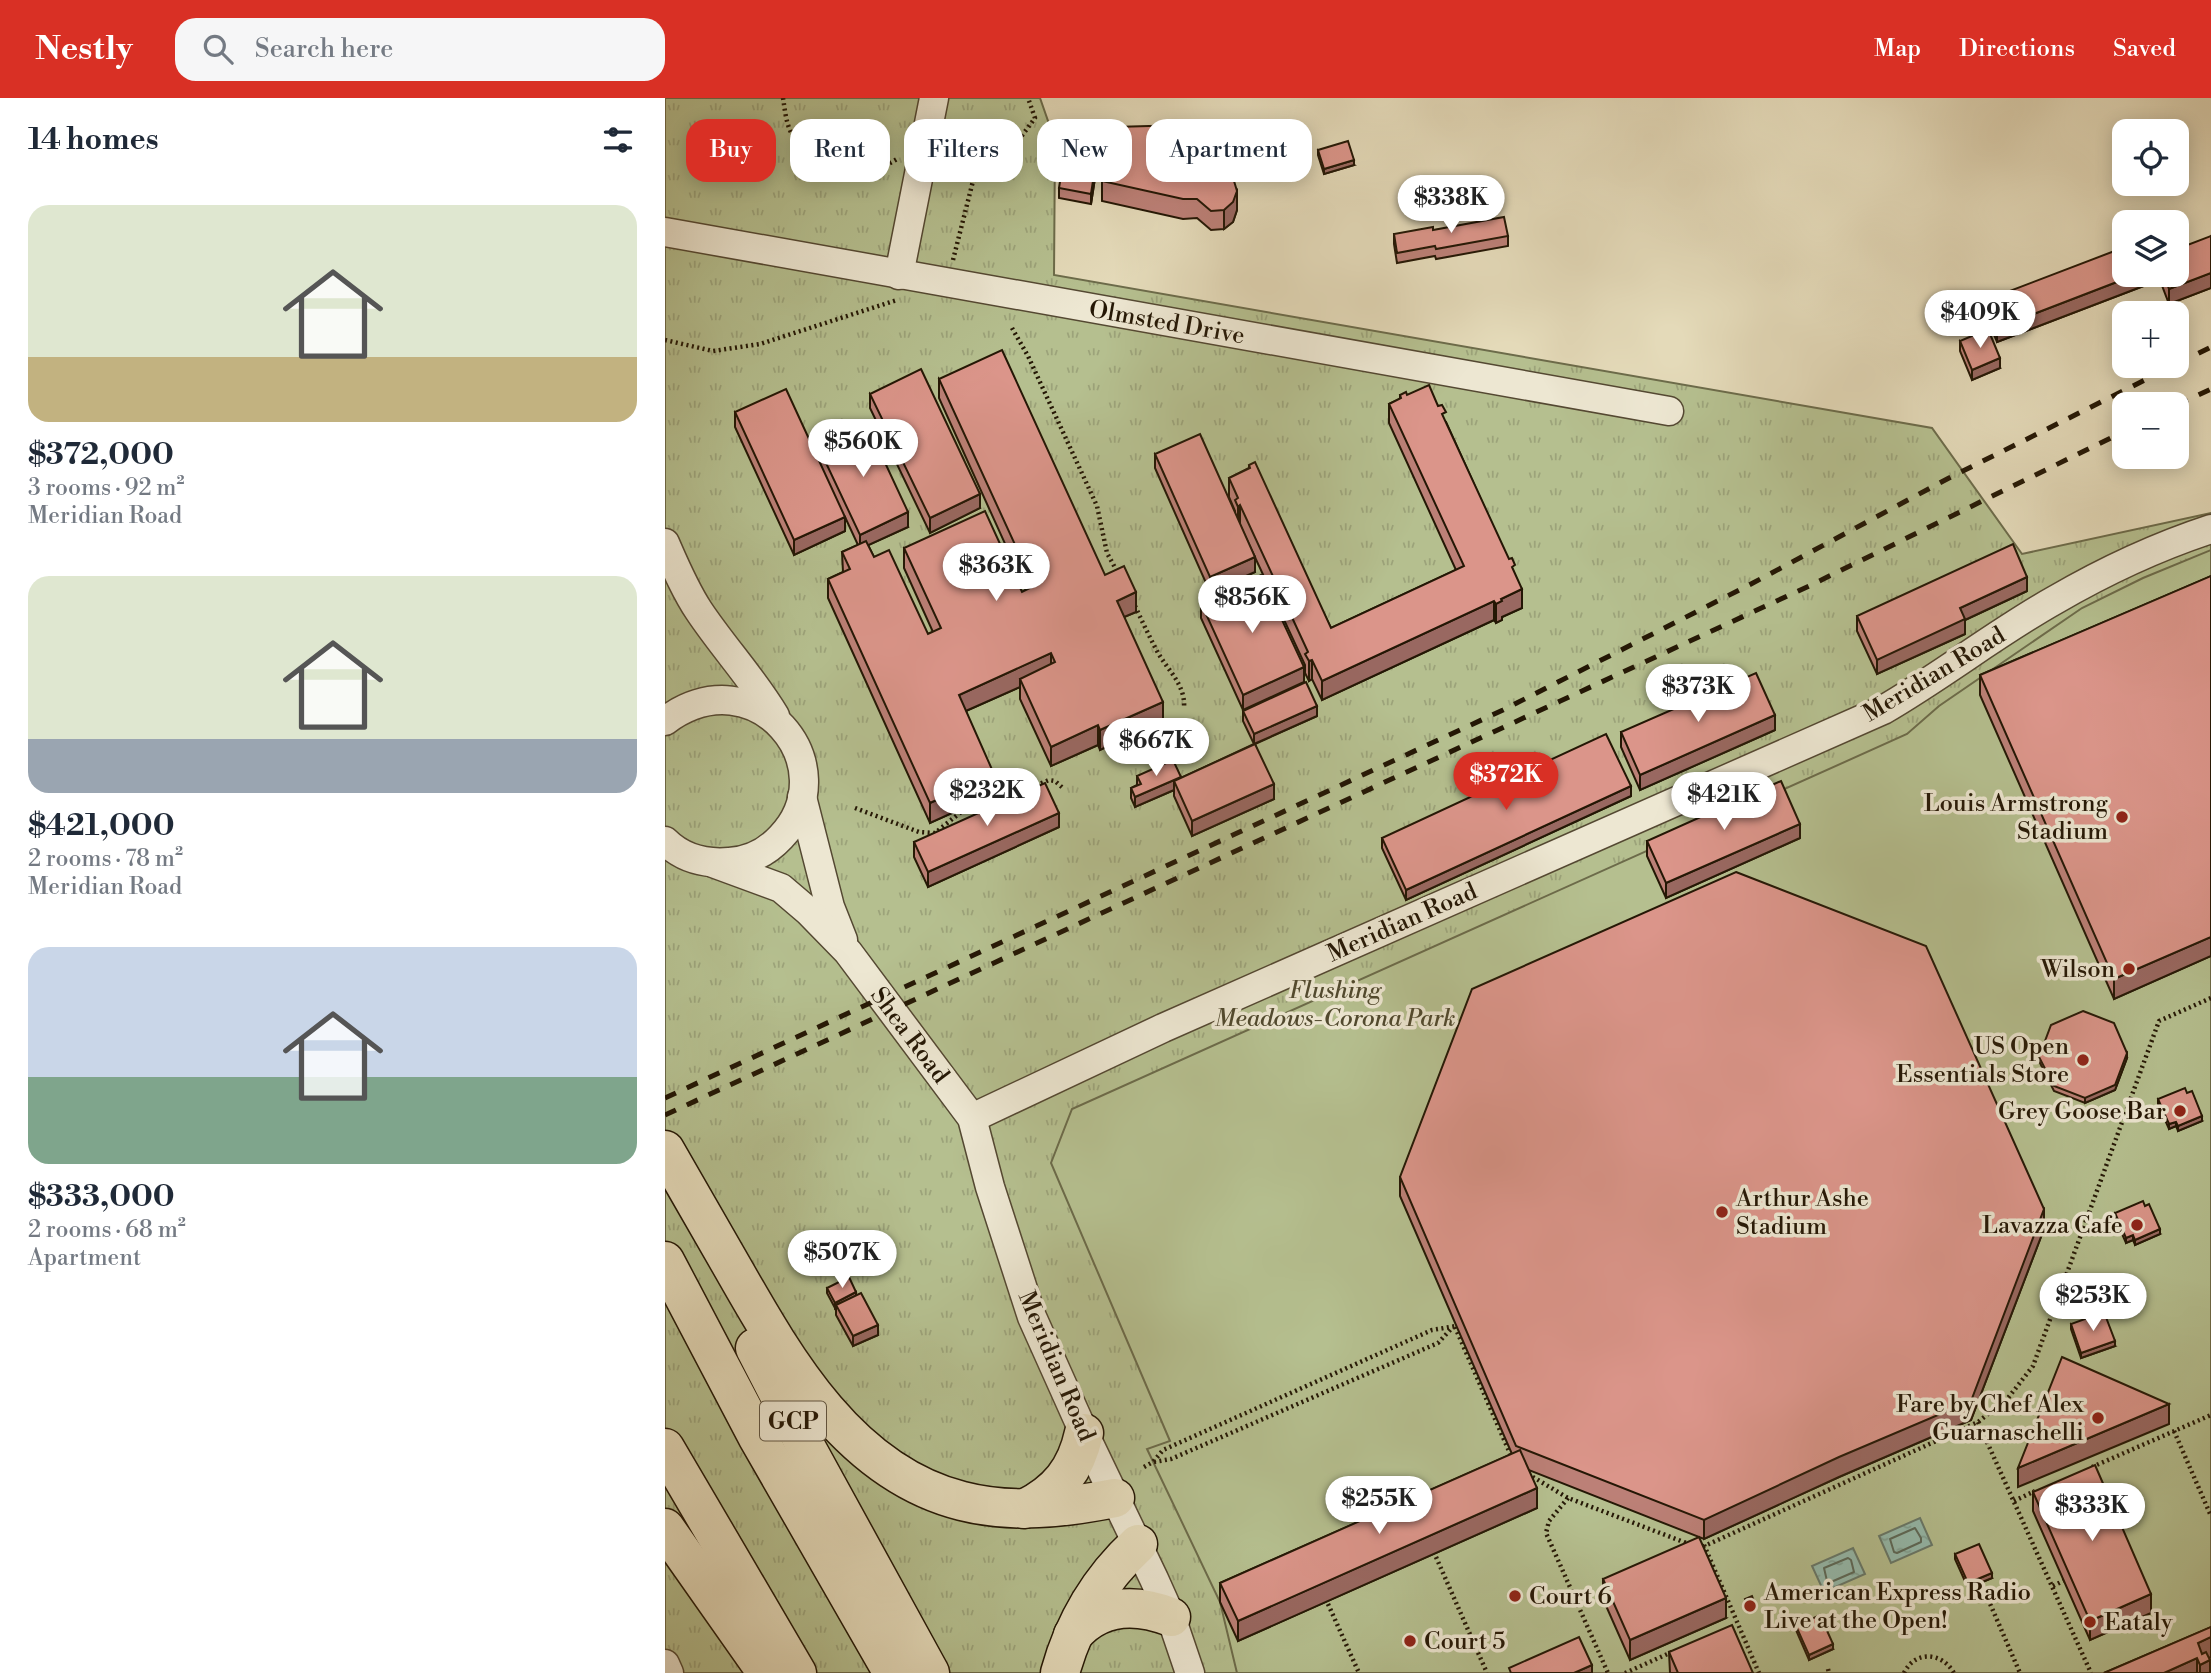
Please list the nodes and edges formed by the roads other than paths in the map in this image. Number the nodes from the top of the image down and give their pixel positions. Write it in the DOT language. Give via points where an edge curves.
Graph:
graph roads {
  1 [pos="934,98"];
  2 [pos="665,232"];
  3 [pos="899,288"];
  4 [pos="1669,411"];
  5 [pos="2211,529"];
  6 [pos="665,543"];
  7 [pos="665,720"];
  8 [pos="781,725"];
  9 [pos="802,797"];
  10 [pos="665,841"];
  11 [pos="713,863"];
  12 [pos="848,952"];
  13 [pos="972,1118"];
  14 [pos="665,1150"];
  15 [pos="665,1165"];
  16 [pos="665,1261"];
  17 [pos="1084,1433"];
  18 [pos="665,1448"];
  19 [pos="1115,1499"];
  20 [pos="1024,1509"];
  21 [pos="665,1528"];
  22 [pos="1138,1544"];
  23 [pos="1171,1617"];
  24 [pos="1073,1635"];
  25 [pos="665,1664"];
  26 [pos="669,1673"];
  27 [pos="767,1673"];
  28 [pos="797,1673"];
  29 [pos="893,1673"];
  30 [pos="930,1673"];
  31 [pos="1060,1673"];
  32 [pos="1191,1673"];
  1 -- 3 [label="street"];
  2 -- 3 [label="street, Olmsted Drive"];
  3 -- 4 [label="street, Olmsted Drive"];
  5 -- 13 [label="street, Meridian Road" via="2121,564 2053,600 1883,710 1163,1028"];
  6 -- 8 [label="street" via="697,609"];
  7 -- 8 [label="street" via="698,702 723,699 749,704"];
  8 -- 9 [label="street, Shea Road" via="798,752"];
  9 -- 11 [label="street" via="795,818 776,842 746,859"];
  9 -- 12 [label="street, Shea Road" via="830,907"];
  10 -- 11 [label="street, Shea Road" via="682,854"];
  11 -- 12 [label="street, Shea Road" via="781,888"];
  12 -- 13 [label="street, Shea Road"];
  13 -- 17 [label="street, Meridian Road" via="1032,1317"];
  14 -- 20 [label="highway" via="775,1342 843,1429 887,1466 935,1492 962,1501"];
  15 -- 30 [label="highway, GCP" via="807,1449"];
  16 -- 29 [label="highway, GCP" via="757,1436"];
  17 -- 19 [label="street, Meridian Road"];
  17 -- 20 [label="highway" via="1066,1478"];
  18 -- 28 [label="highway"];
  19 -- 20 [label="highway"];
  19 -- 22 [label="street, Meridian Road"];
  21 -- 27 [label="highway"];
  22 -- 23 [label="street, Meridian Road"];
  22 -- 24 [label="highway" via="1116,1564 1092,1597"];
  23 -- 24 [label="highway" via="1119,1608 1097,1615"];
  23 -- 32 [label="street, Meridian Road"];
  24 -- 31 [label="highway"];
  25 -- 26 [label="street"];
}
